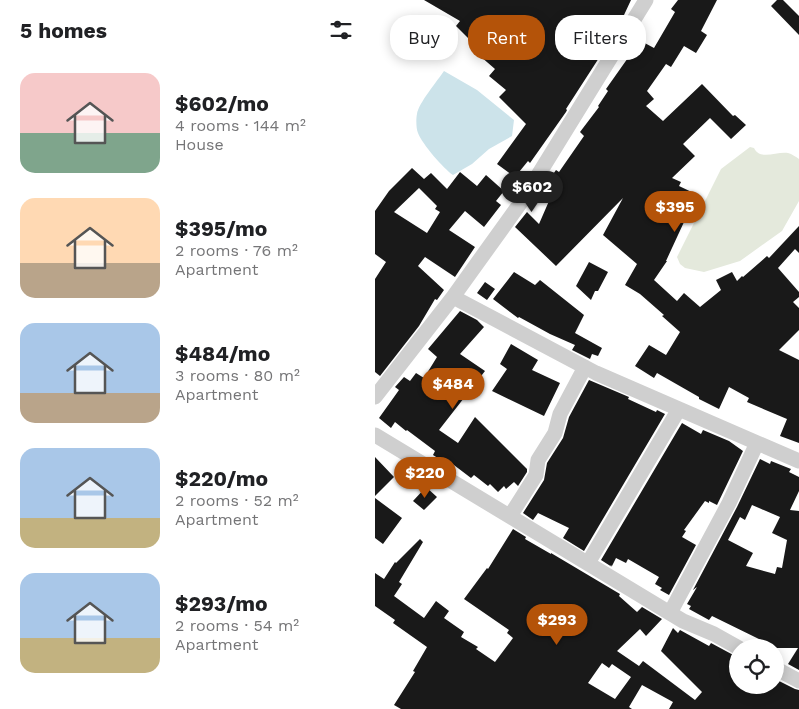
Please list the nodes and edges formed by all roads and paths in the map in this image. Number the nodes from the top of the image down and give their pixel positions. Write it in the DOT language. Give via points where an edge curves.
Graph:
graph roads {
  1 [pos="646,0"];
  2 [pos="453,297"];
  3 [pos="585,367"];
  4 [pos="375,397"];
  5 [pos="679,409"];
  6 [pos="375,435"];
  7 [pos="757,443"];
  8 [pos="799,461"];
  9 [pos="510,516"];
  10 [pos="588,563"];
  11 [pos="670,613"];
  12 [pos="729,642"];
  13 [pos="784,673"];
  14 [pos="799,681"];
  1 -- 2 [label="street" via="524,198"];
  2 -- 3 [label="street"];
  2 -- 4 [label="street"];
  3 -- 5 [label="street"];
  3 -- 9 [label="street" via="560,414 555,433 538,460 536,475"];
  5 -- 7 [label="street"];
  5 -- 10 [label="street"];
  6 -- 9 [label="street"];
  7 -- 8 [label="street"];
  7 -- 11 [label="street"];
  9 -- 10 [label="street"];
  10 -- 11 [label="street"];
  11 -- 12 [label="street"];
  13 -- 14 [label="street"];
}
